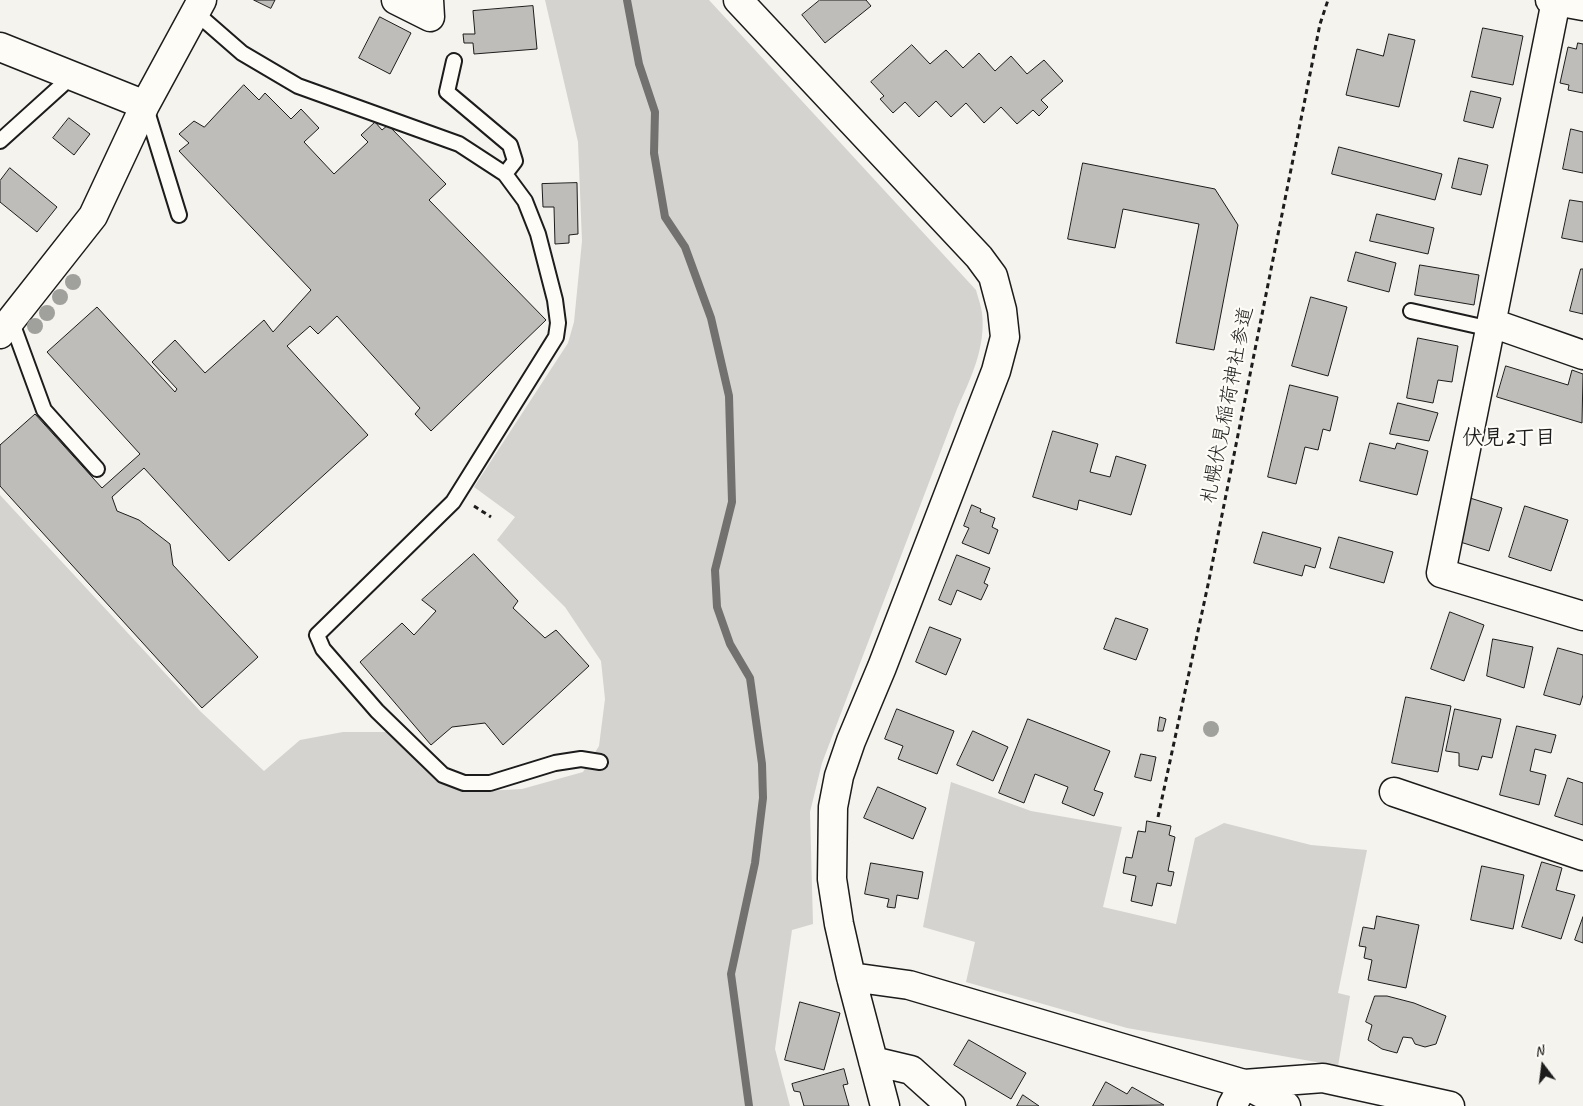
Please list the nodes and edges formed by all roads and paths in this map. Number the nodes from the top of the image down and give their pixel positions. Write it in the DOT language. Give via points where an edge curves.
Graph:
graph roads {
  1 [pos="396,0"];
  2 [pos="429,0"];
  3 [pos="738,0"];
  4 [pos="1328,0"];
  5 [pos="1553,1"];
  6 [pos="198,6"];
  7 [pos="1583,6"];
  8 [pos="0,47"];
  9 [pos="454,61"];
  10 [pos="72,76"];
  11 [pos="145,105"];
  12 [pos="0,141"];
  13 [pos="505,174"];
  14 [pos="179,215"];
  15 [pos="1412,311"];
  16 [pos="1491,326"];
  17 [pos="6,327"];
  18 [pos="1583,355"];
  19 [pos="97,469"];
  20 [pos="1583,616"];
  21 [pos="600,762"];
  22 [pos="1394,792"];
  23 [pos="1158,817"];
  24 [pos="1583,856"];
  25 [pos="851,978"];
  26 [pos="873,1061"];
  27 [pos="1238,1095"];
  28 [pos="885,1106"];
  29 [pos="951,1106"];
  30 [pos="1286,1106"];
  31 [pos="1450,1106"];
  1 -- 2 [label="street" via="430,17"];
  3 -- 25 [label="street" via="979,257 993,276 1002,310 1005,337 996,371 839,776 833,807 832,879"];
  4 -- 23 [label="path, 札幌伏見稲荷神社参道" via="1320,24 1209,580"];
  5 -- 7 [label="street"];
  5 -- 16 [label="street"];
  6 -- 11 [label="street"];
  6 -- 13 [label="lane" via="242,53 298,86 459,144"];
  8 -- 10 [label="street"];
  9 -- 13 [label="lane" via="447,92 510,145 515,161"];
  10 -- 11 [label="street"];
  10 -- 12 [label="lane"];
  11 -- 14 [label="lane"];
  11 -- 17 [label="street" via="93,216"];
  13 -- 21 [label="lane" via="525,200 538,234 555,300 556,337 453,502 318,634 323,649 377,712 442,775 464,783 490,783 555,763 581,759"];
  15 -- 16 [label="lane"];
  16 -- 18 [label="street"];
  16 -- 20 [label="street" via="1441,573"];
  17 -- 19 [label="lane" via="44,410"];
  22 -- 24 [label="street"];
  25 -- 26 [label="street"];
  25 -- 27 [label="street" via="909,985"];
  26 -- 28 [label="street"];
  26 -- 29 [label="street" via="911,1070"];
  27 -- 30 [label="street"];
  27 -- 31 [label="street" via="1323,1078"];
}
